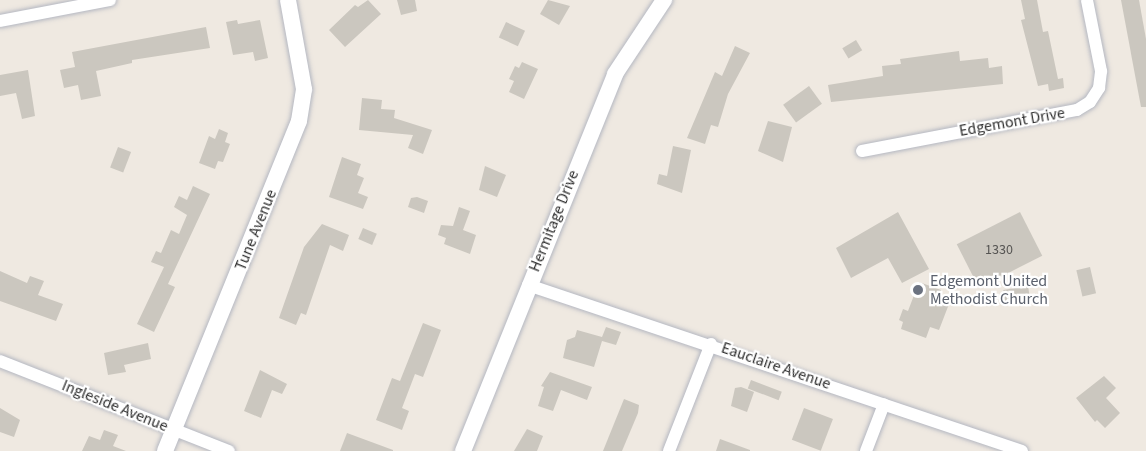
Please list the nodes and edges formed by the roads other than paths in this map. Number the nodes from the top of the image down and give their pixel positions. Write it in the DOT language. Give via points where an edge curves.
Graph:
graph roads {
  1 [pos="110,0"];
  2 [pos="288,0"];
  3 [pos="664,0"];
  4 [pos="1087,0"];
  5 [pos="0,21"];
  6 [pos="862,151"];
  7 [pos="528,285"];
  8 [pos="711,344"];
  9 [pos="0,361"];
  10 [pos="884,404"];
  11 [pos="174,429"];
  12 [pos="165,451"];
  13 [pos="229,451"];
  14 [pos="463,451"];
  15 [pos="669,451"];
  16 [pos="866,451"];
  17 [pos="1022,451"];
  1 -- 5 [label="street"];
  2 -- 11 [label="street, Tune Avenue" via="304,89 299,121"];
  3 -- 7 [label="street, Hermitage Drive" via="615,74"];
  4 -- 6 [label="street, Edgemont Drive" via="1101,71 1099,88 1090,102 1077,110"];
  7 -- 8 [label="street, Eauclaire Avenue"];
  7 -- 14 [label="street, Hermitage Drive"];
  8 -- 10 [label="street, Eauclaire Avenue"];
  8 -- 15 [label="street"];
  9 -- 11 [label="street, Ingleside Avenue"];
  10 -- 16 [label="street"];
  10 -- 17 [label="street, Eauclaire Avenue"];
  11 -- 12 [label="street, Tune Avenue"];
  11 -- 13 [label="street, Ingleside Avenue"];
}
